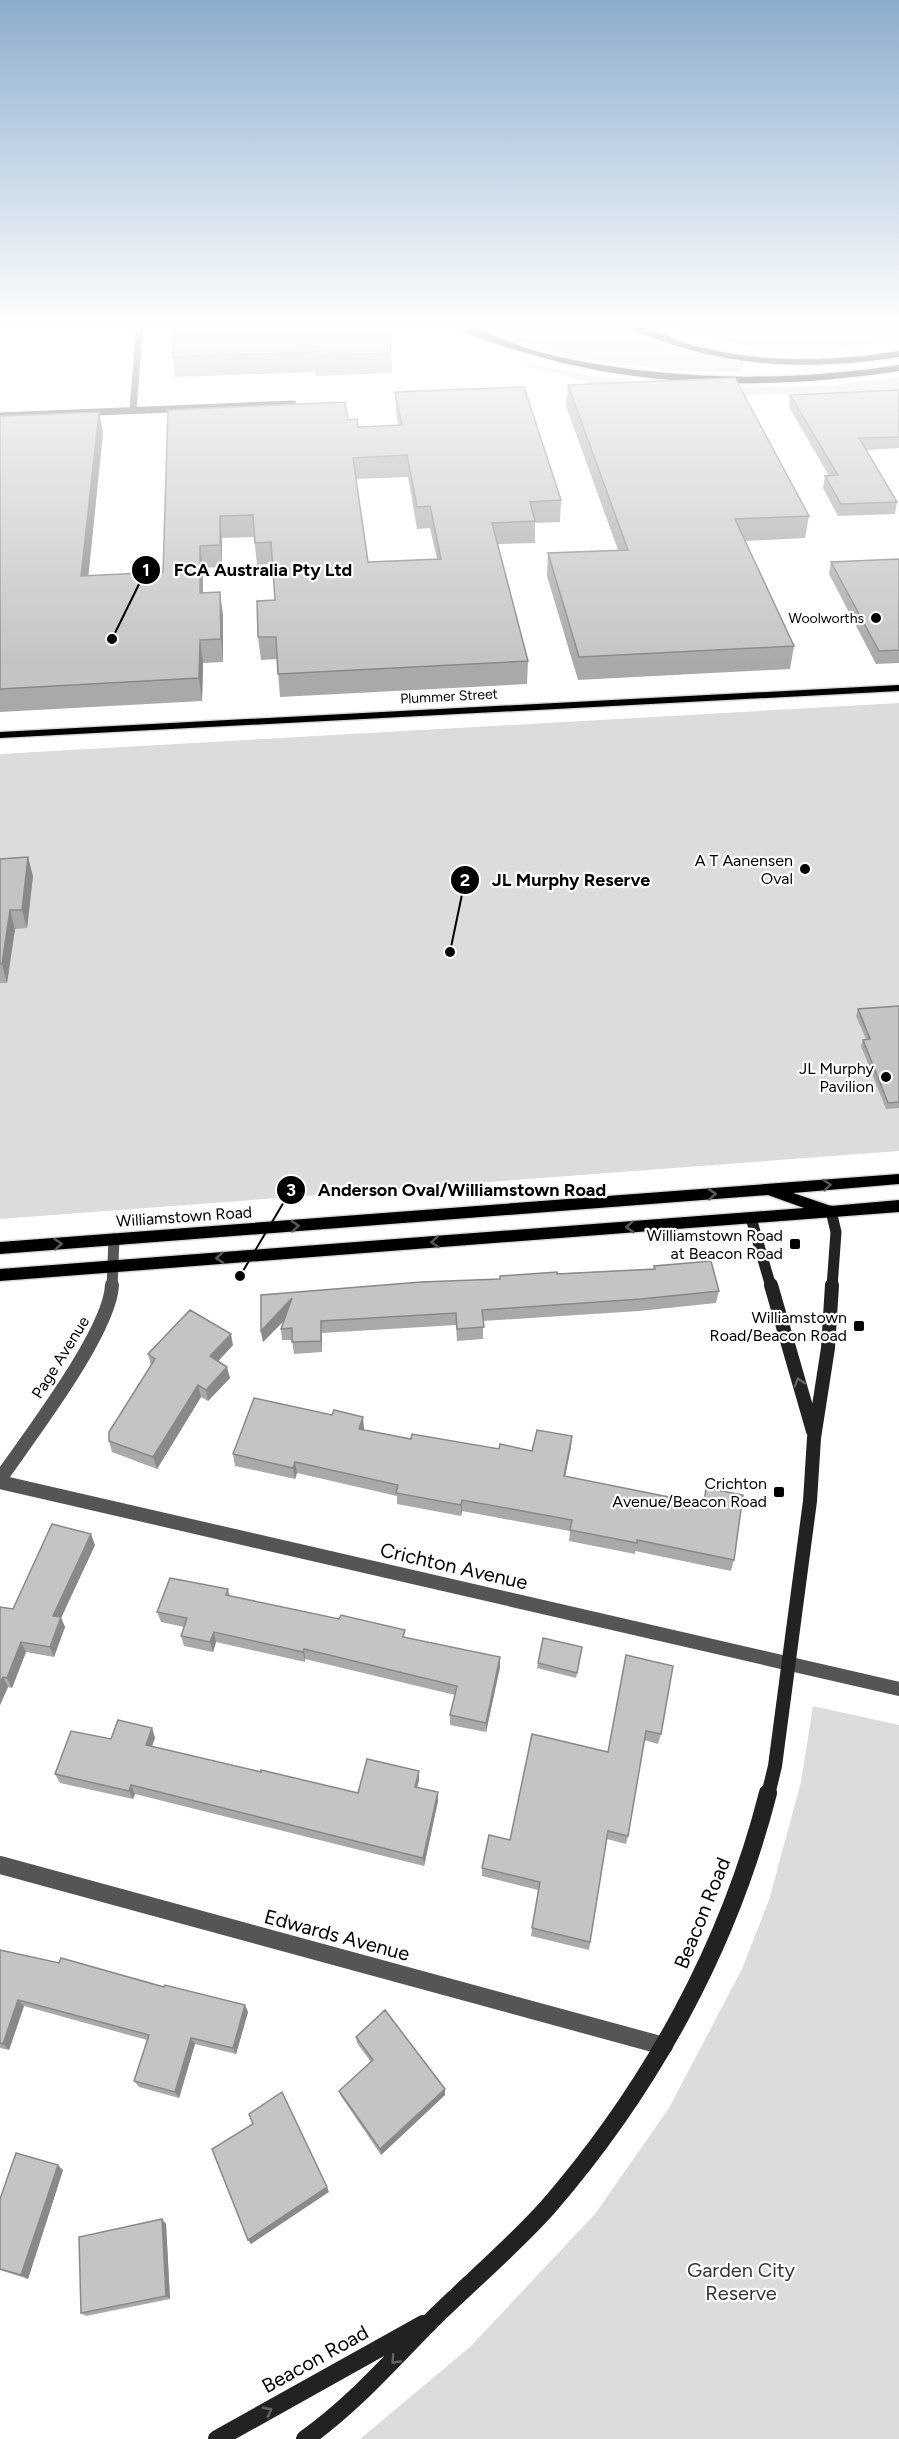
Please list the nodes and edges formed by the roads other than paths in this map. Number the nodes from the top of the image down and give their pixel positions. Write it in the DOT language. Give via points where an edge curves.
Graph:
graph roads {
  1 [pos="899,688"];
  2 [pos="0,735"];
  3 [pos="899,1179"];
  4 [pos="767,1190"];
  5 [pos="899,1206"];
  6 [pos="831,1211"];
  7 [pos="751,1218"];
  8 [pos="114,1239"];
  9 [pos="0,1248"];
  10 [pos="114,1266"];
  11 [pos="0,1275"];
  12 [pos="814,1438"];
  13 [pos="0,1480"];
  14 [pos="788,1665"];
  15 [pos="899,1689"];
  16 [pos="0,1865"];
  17 [pos="664,2046"];
  18 [pos="435,2317"];
  19 [pos="217,2439"];
  20 [pos="305,2439"];
  1 -- 2 [label="main road, Plummer Street"];
  4 -- 3 [label="main road, Williamstown Road, one-way"];
  4 -- 6 [label="main road, Williamstown Road"];
  4 -- 7 [label="main road"];
  8 -- 4 [label="main road, Williamstown Road, one-way"];
  5 -- 6 [label="main road, Williamstown Road"];
  6 -- 7 [label="main road, Williamstown Road"];
  6 -- 12 [label="street, Beacon Road" via="836,1232 828,1348"];
  7 -- 10 [label="main road, Williamstown Road, one-way"];
  12 -- 7 [label="street, Beacon Road, one-way"];
  9 -- 8 [label="main road, Williamstown Road, one-way"];
  8 -- 10 [label="street, Page Avenue"];
  10 -- 11 [label="main road, Williamstown Road"];
  10 -- 13 [label="street, Page Avenue" via="112,1291 100,1326"];
  12 -- 14 [label="street, Beacon Road" via="811,1493"];
  13 -- 14 [label="street, Crichton Avenue"];
  14 -- 15 [label="street, Crichton Avenue"];
  14 -- 17 [label="street, Beacon Road" via="775,1766 758,1833 718,1942"];
  16 -- 17 [label="street, Edwards Avenue"];
  17 -- 18 [label="street, Beacon Road" via="616,2121 547,2208"];
  19 -- 18 [label="street, Beacon Road, one-way"];
  18 -- 20 [label="street, Beacon Road, one-way" via="369,2387 332,2421"];
}
